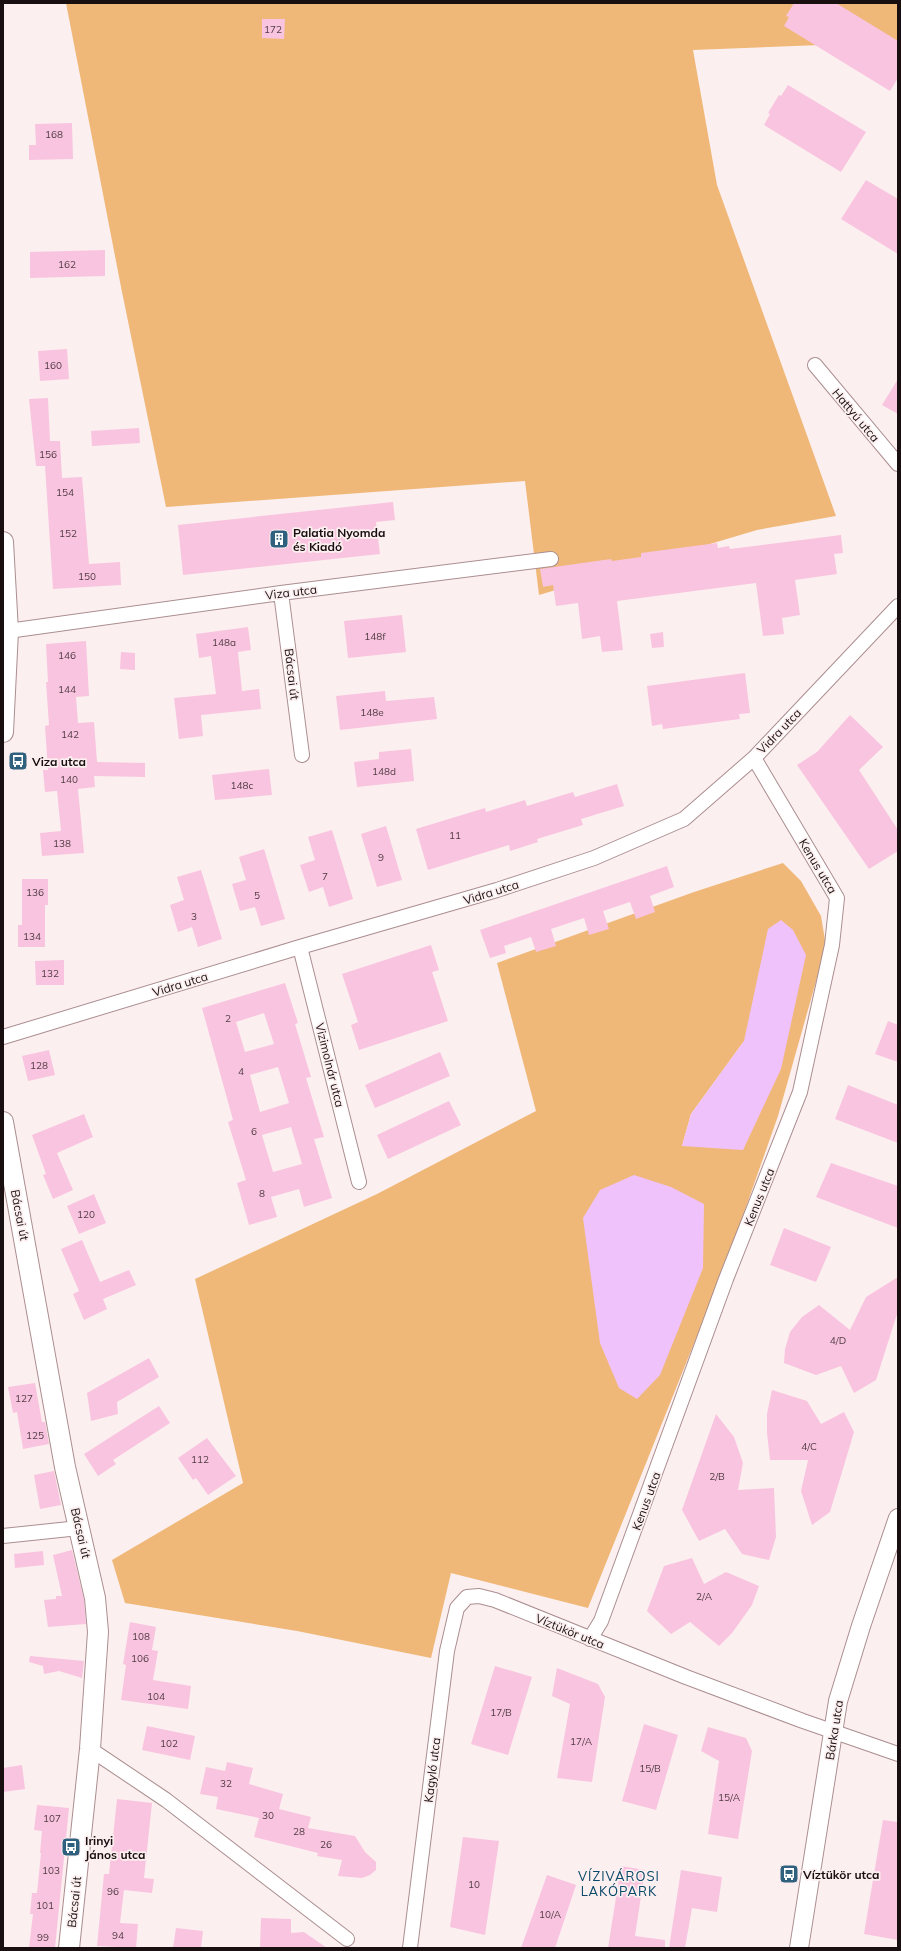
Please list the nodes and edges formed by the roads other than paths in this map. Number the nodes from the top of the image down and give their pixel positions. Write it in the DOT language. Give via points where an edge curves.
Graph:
graph roads {
  1 [pos="814,365"];
  2 [pos="898,464"];
  3 [pos="3,542"];
  4 [pos="550,559"];
  5 [pos="281,593"];
  6 [pos="898,606"];
  7 [pos="8,631"];
  8 [pos="3,732"];
  9 [pos="302,755"];
  10 [pos="754,758"];
  11 [pos="300,947"];
  12 [pos="3,1037"];
  13 [pos="3,1122"];
  14 [pos="359,1182"];
  15 [pos="898,1518"];
  16 [pos="79,1528"];
  17 [pos="3,1536"];
  18 [pos="467,1597"];
  19 [pos="590,1639"];
  20 [pos="833,1730"];
  21 [pos="90,1749"];
  22 [pos="898,1754"];
  23 [pos="347,1939"];
  24 [pos="69,1948"];
  25 [pos="410,1948"];
  26 [pos="799,1948"];
  1 -- 2 [label="street, Hattyú utca"];
  3 -- 7 [label="main road"];
  4 -- 5 [label="street, Viza utca"];
  5 -- 7 [label="street, Viza utca"];
  5 -- 9 [label="street, Bácsai út"];
  6 -- 10 [label="street, Vidra utca"];
  7 -- 8 [label="main road"];
  10 -- 11 [label="street, Vidra utca" via="684,819 594,858 497,890"];
  10 -- 19 [label="street, Kenus utca" via="837,898 832,945 800,1092 726,1278 601,1621"];
  11 -- 12 [label="street, Vidra utca"];
  11 -- 14 [label="street, Vizimolnár utca"];
  13 -- 16 [label="main road, Bácsai út"];
  15 -- 20 [label="street, Bárka utca" via="842,1686"];
  16 -- 17 [label="street"];
  16 -- 21 [label="main road, Bácsai út" via="95,1598 98,1632"];
  18 -- 19 [label="street, Víztükör utca" via="479,1596 495,1600"];
  18 -- 25 [label="street, Kagyló utca" via="457,1608 446,1651"];
  19 -- 20 [label="street, Víztükör utca"];
  20 -- 22 [label="street, Víztükör utca"];
  20 -- 26 [label="street, Bárka utca"];
  21 -- 23 [label="street" via="166,1800"];
  21 -- 24 [label="main road, Bácsai út"];
}
